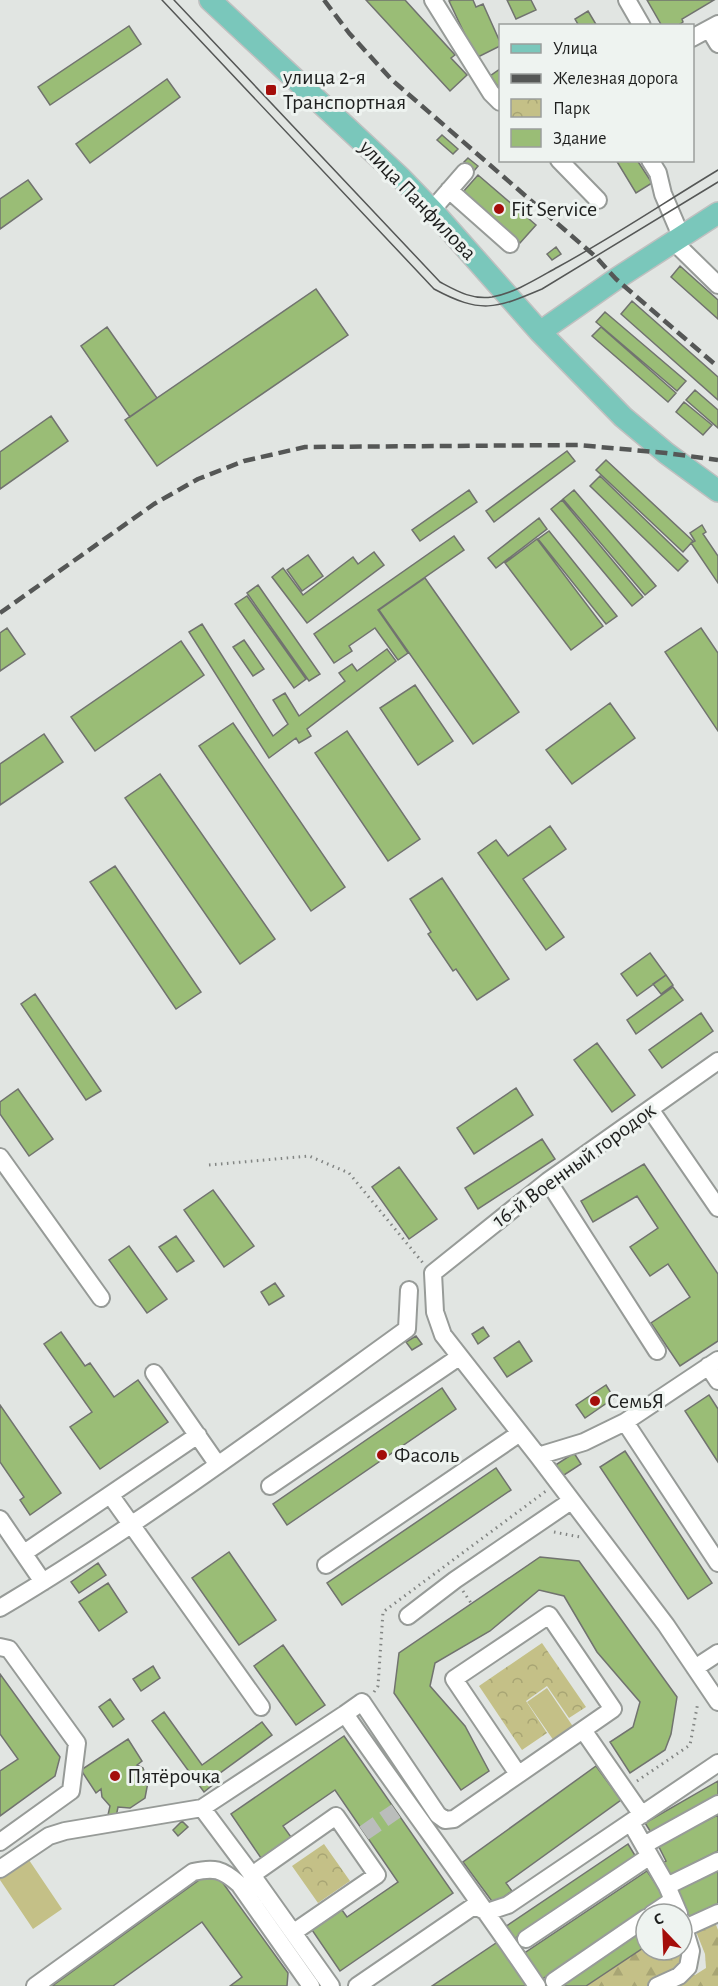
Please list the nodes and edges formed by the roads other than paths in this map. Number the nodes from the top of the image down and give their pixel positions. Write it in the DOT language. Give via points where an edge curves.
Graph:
graph roads {
  1 [pos="210,0"];
  2 [pos="433,0"];
  3 [pos="627,0"];
  4 [pos="641,24"];
  5 [pos="714,26"];
  6 [pos="694,37"];
  7 [pos="718,44"];
  8 [pos="499,100"];
  9 [pos="561,162"];
  10 [pos="651,162"];
  11 [pos="465,172"];
  12 [pos="449,190"];
  13 [pos="598,200"];
  14 [pos="432,210"];
  15 [pos="718,213"];
  16 [pos="677,239"];
  17 [pos="510,244"];
  18 [pos="718,285"];
  19 [pos="540,332"];
  20 [pos="718,491"];
  21 [pos="718,1061"];
  22 [pos="650,1109"];
  23 [pos="0,1157"];
  24 [pos="548,1181"];
  25 [pos="718,1208"];
  26 [pos="409,1290"];
  27 [pos="101,1298"];
  28 [pos="657,1351"];
  29 [pos="459,1357"];
  30 [pos="713,1363"];
  31 [pos="154,1373"];
  32 [pos="718,1381"];
  33 [pos="625,1422"];
  34 [pos="520,1433"];
  35 [pos="198,1435"];
  36 [pos="538,1456"];
  37 [pos="218,1465"];
  38 [pos="270,1486"];
  39 [pos="111,1496"];
  40 [pos="571,1501"];
  41 [pos="0,1519"];
  42 [pos="130,1524"];
  43 [pos="24,1554"];
  44 [pos="718,1563"];
  45 [pos="326,1565"];
  46 [pos="44,1582"];
  47 [pos="0,1608"];
  48 [pos="408,1616"];
  49 [pos="0,1647"];
  50 [pos="718,1653"];
  51 [pos="695,1668"];
  52 [pos="718,1702"];
  53 [pos="261,1707"];
  54 [pos="345,1714"];
  55 [pos="583,1730"];
  56 [pos="718,1762"];
  57 [pos="518,1774"];
  58 [pos="718,1804"];
  59 [pos="202,1808"];
  60 [pos="636,1819"];
  61 [pos="0,1842"];
  62 [pos="647,1850"];
  63 [pos="718,1861"];
  64 [pos="0,1869"];
  65 [pos="252,1875"];
  66 [pos="673,1902"];
  67 [pos="684,1902"];
  68 [pos="694,1911"];
  69 [pos="487,1912"];
  70 [pos="718,1913"];
  71 [pos="634,1926"];
  72 [pos="294,1932"];
  73 [pos="526,1939"];
  74 [pos="689,1962"];
  75 [pos="554,1981"];
  76 [pos="35,1986"];
  77 [pos="311,1986"];
  78 [pos="331,1986"];
  79 [pos="357,1986"];
  80 [pos="537,1986"];
  81 [pos="657,1986"];
  1 -- 14 [label="main road, улица Панфилова"];
  2 -- 8 [label="street"];
  3 -- 4 [label="street"];
  5 -- 6 [label="street"];
  5 -- 7 [label="street"];
  9 -- 13 [label="street"];
  10 -- 16 [label="street"];
  11 -- 12 [label="street"];
  12 -- 14 [label="street"];
  12 -- 17 [label="street"];
  14 -- 19 [label="main road, улица Панфилова"];
  15 -- 16 [label="main road"];
  16 -- 18 [label="street"];
  16 -- 19 [label="main road"];
  19 -- 20 [label="main road, улица Панфилова" via="623,417"];
  21 -- 22 [label="street, 16-й Военный городок"];
  22 -- 24 [label="street, 16-й Военный городок"];
  22 -- 25 [label="street"];
  23 -- 27 [label="street"];
  24 -- 28 [label="street"];
  24 -- 29 [label="street, 16-й Военный городок" via="433,1273 435,1312 443,1335"];
  26 -- 37 [label="street" via="407,1329"];
  29 -- 34 [label="street"];
  29 -- 38 [label="street"];
  30 -- 32 [label="street"];
  30 -- 33 [label="street"];
  31 -- 35 [label="street"];
  33 -- 36 [label="street" via="584,1442"];
  33 -- 44 [label="street"];
  34 -- 36 [label="street"];
  34 -- 45 [label="street"];
  35 -- 37 [label="street"];
  35 -- 39 [label="street"];
  36 -- 40 [label="street"];
  37 -- 42 [label="street"];
  39 -- 42 [label="street"];
  39 -- 43 [label="street"];
  40 -- 48 [label="street"];
  40 -- 51 [label="street"];
  41 -- 43 [label="street"];
  42 -- 46 [label="street"];
  42 -- 53 [label="street"];
  43 -- 46 [label="street"];
  46 -- 47 [label="street"];
  49 -- 61 [label="street" via="9,1649 77,1743 71,1791"];
  50 -- 51 [label="street"];
  51 -- 52 [label="street"];
  54 -- 57 [label="street" via="362,1702 445,1820 454,1819"];
  54 -- 59 [label="street"];
  54 -- 69 [label="street" via="402,1807"];
  55 -- 57 [label="street"];
  55 -- 57 [label="street" via="614,1709 549,1615 454,1680"];
  55 -- 60 [label="street" via="624,1790"];
  56 -- 60 [label="street"];
  58 -- 62 [label="street"];
  59 -- 64 [label="street" via="57,1834"];
  59 -- 65 [label="street"];
  60 -- 62 [label="street"];
  60 -- 69 [label="street" via="508,1905"];
  62 -- 66 [label="street"];
  62 -- 73 [label="street"];
  63 -- 67 [label="street"];
  65 -- 72 [label="street"];
  65 -- 72 [label="street" via="336,1816 359,1837 377,1875"];
  68 -- 70 [label="street"];
  69 -- 79 [label="street" via="471,1908"];
  69 -- 80 [label="street"];
  71 -- 75 [label="street"];
  72 -- 78 [label="street"];
  74 -- 81 [label="street" via="678,1976"];
  76 -- 77 [label="street" via="193,1872 208,1868 226,1873 238,1884"];
}
